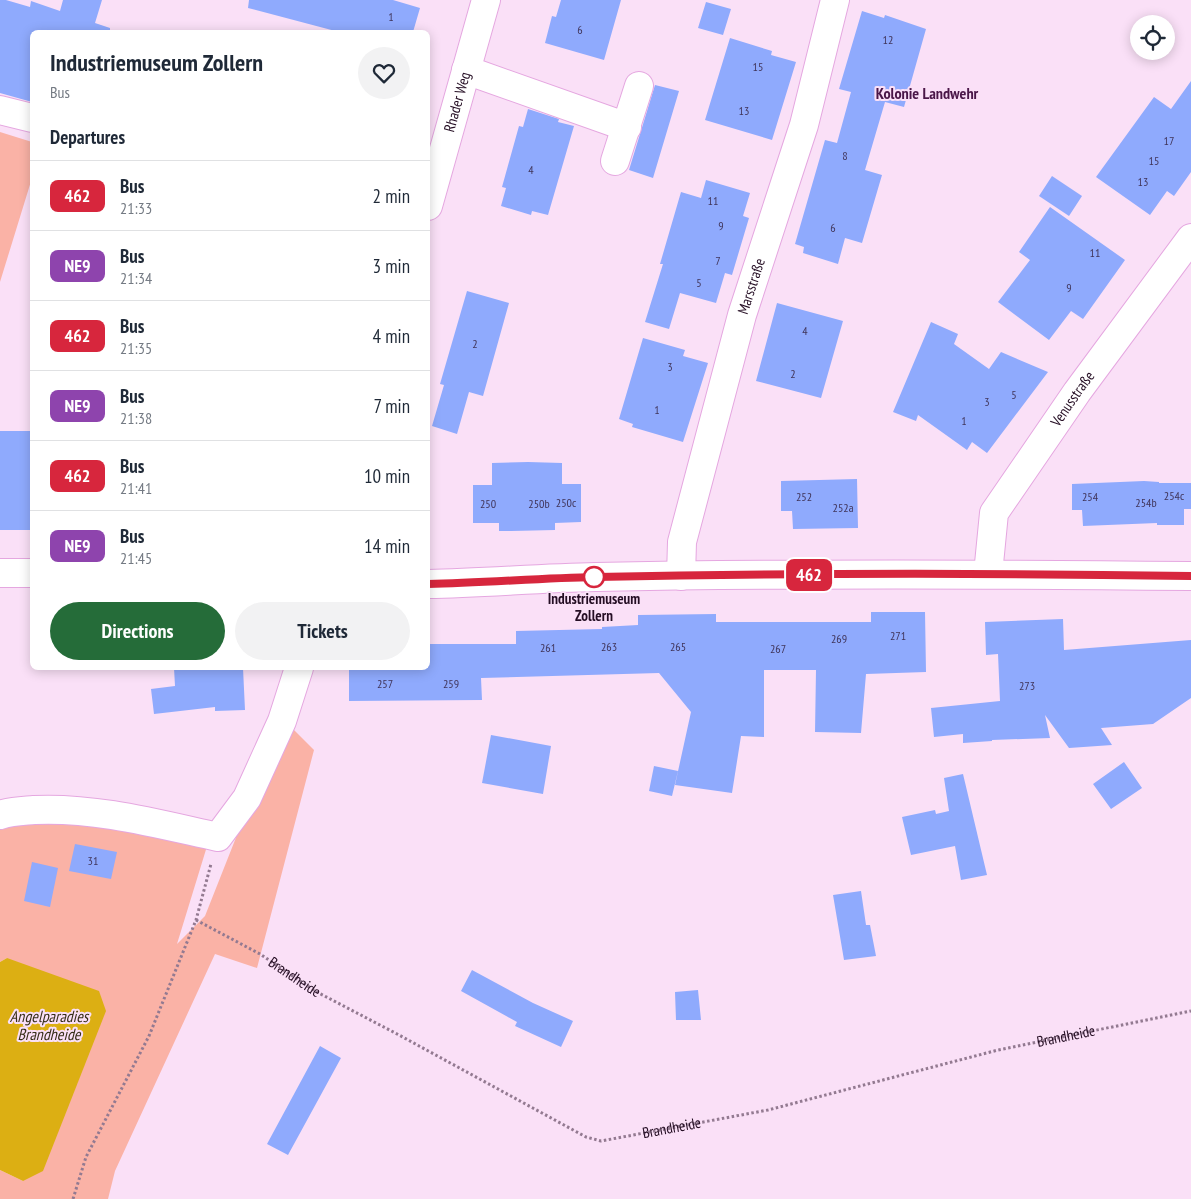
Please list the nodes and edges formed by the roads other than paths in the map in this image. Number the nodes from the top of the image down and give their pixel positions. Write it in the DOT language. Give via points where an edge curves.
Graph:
graph roads {
  1 [pos="486,0"];
  2 [pos="835,0"];
  3 [pos="466,70"];
  4 [pos="639,86"];
  5 [pos="0,110"];
  6 [pos="30,118"];
  7 [pos="627,127"];
  8 [pos="615,162"];
  9 [pos="430,199"];
  10 [pos="1191,238"];
  11 [pos="0,573"];
  12 [pos="30,573"];
  13 [pos="988,574"];
  14 [pos="681,576"];
  15 [pos="1191,576"];
  16 [pos="430,584"];
  17 [pos="298,670"];
  18 [pos="0,815"];
  1 -- 3 [label="street, Rhader Weg"];
  2 -- 14 [label="street, Marsstraße" via="804,125 742,315 682,542"];
  3 -- 7 [label="street"];
  3 -- 9 [label="street, Rhader Weg"];
  4 -- 7 [label="street"];
  5 -- 6 [label="street"];
  7 -- 8 [label="street"];
  10 -- 13 [label="street, Venusstraße" via="1077,392 994,513"];
  11 -- 12 [label="street"];
  13 -- 14 [label="street"];
  13 -- 15 [label="street"];
  14 -- 16 [label="street"];
  17 -- 18 [label="street" via="282,720 247,798 218,837 108,814 51,809"];
}
